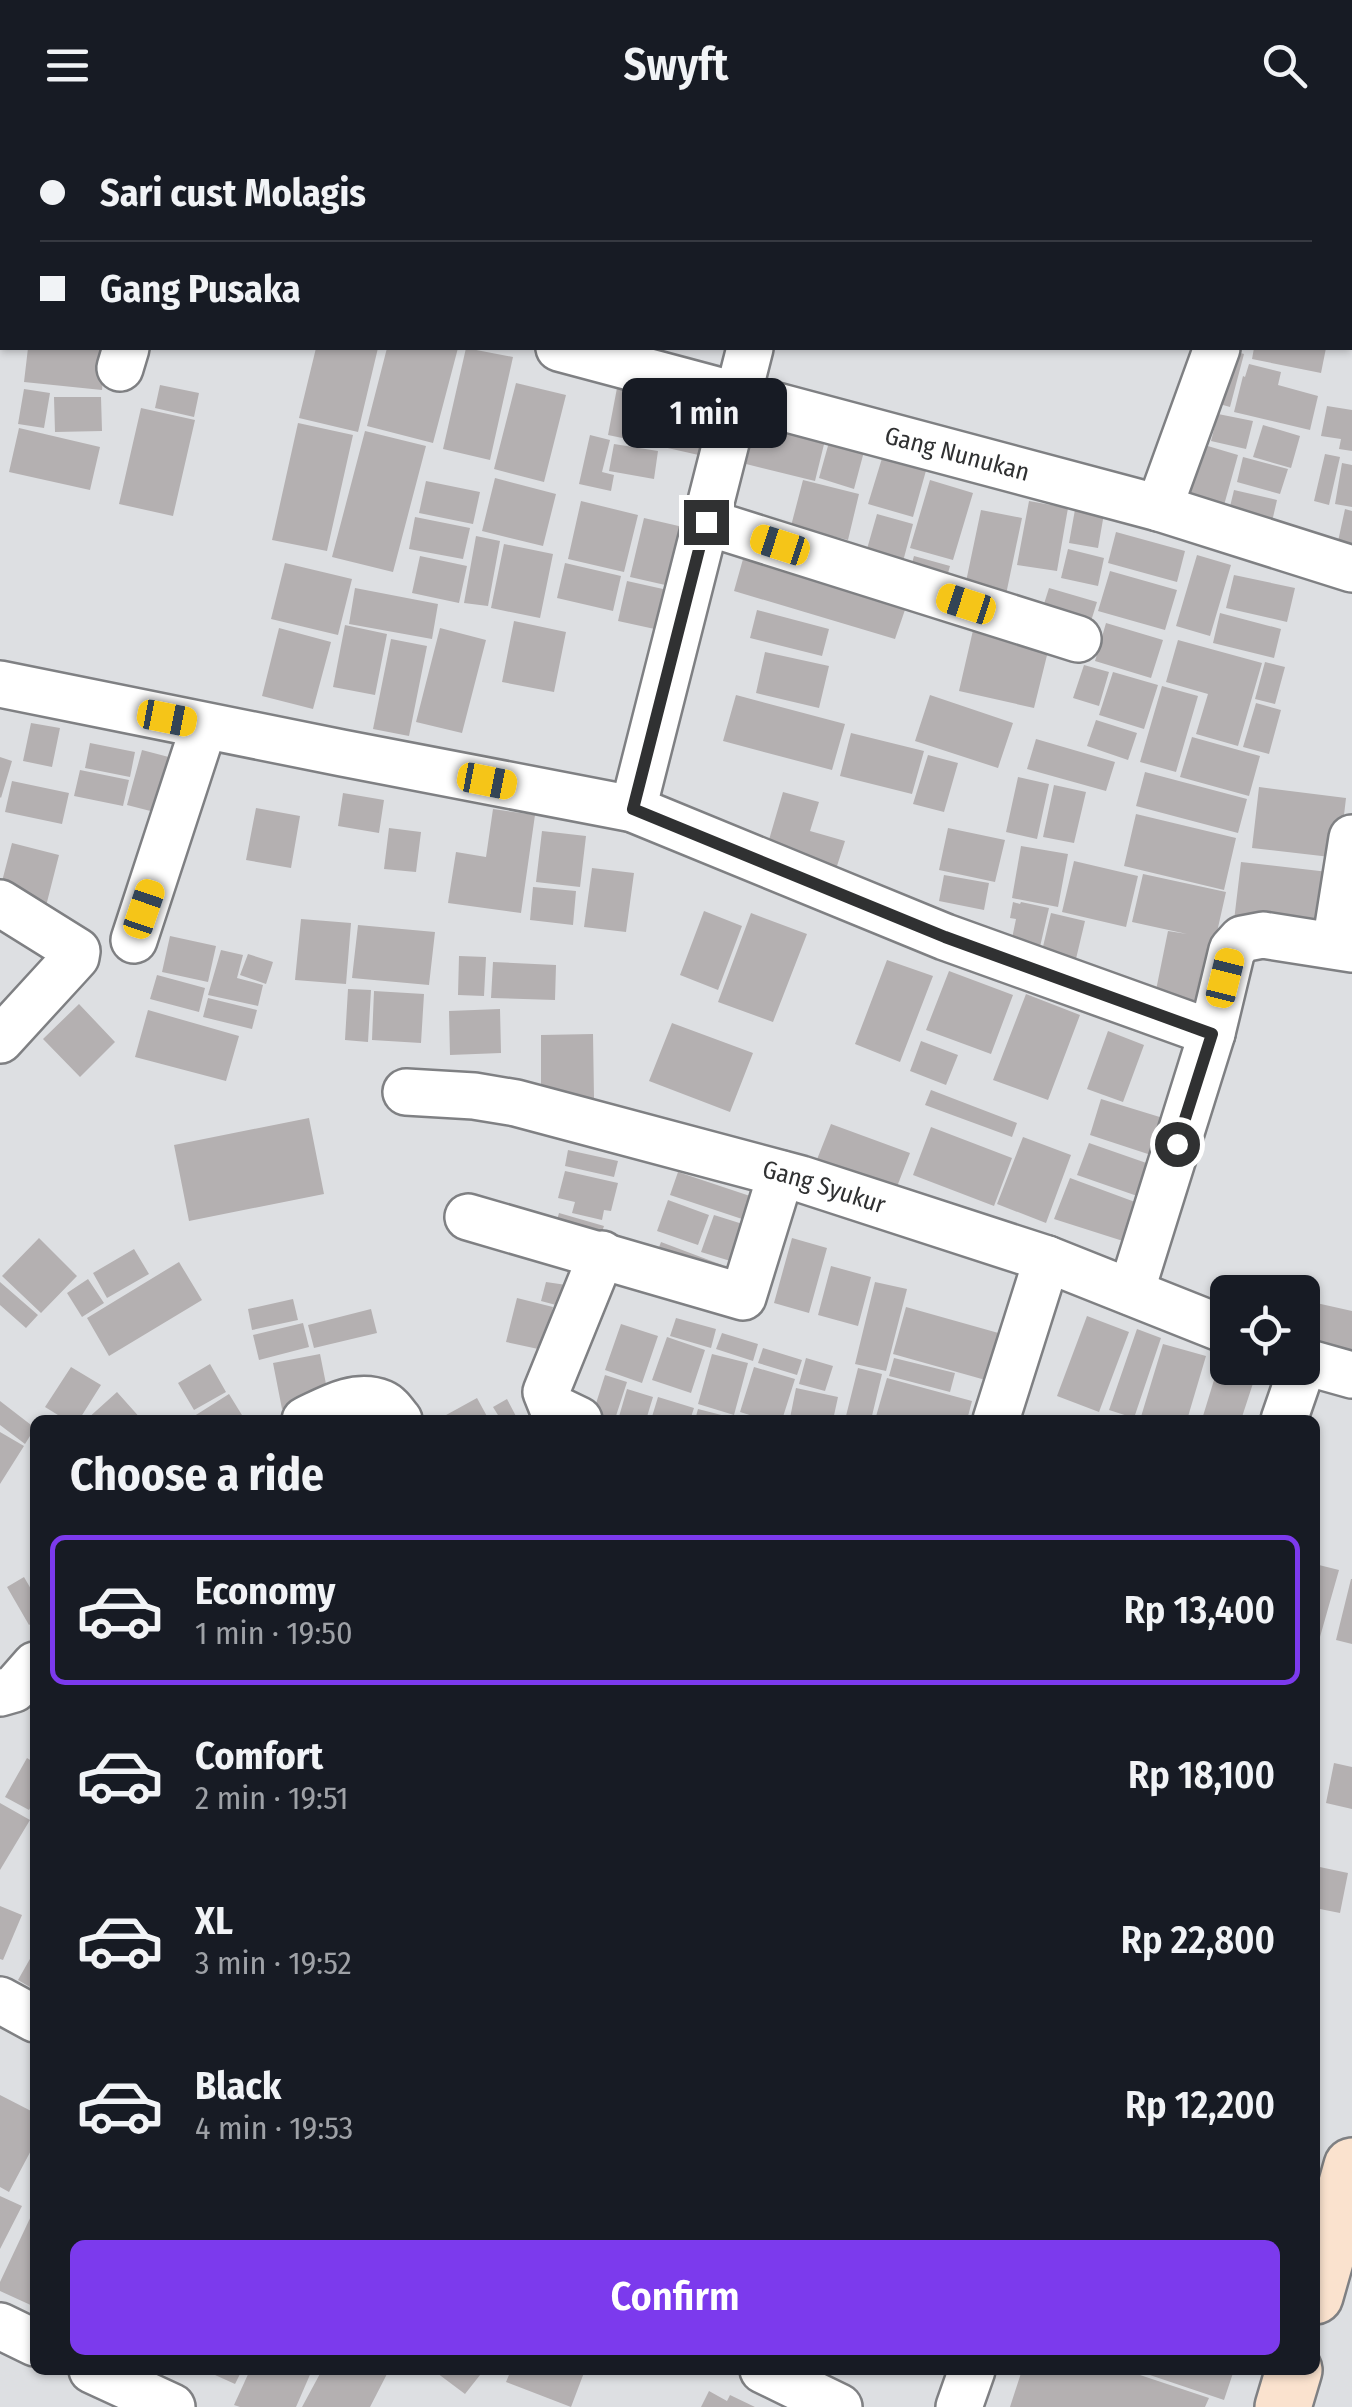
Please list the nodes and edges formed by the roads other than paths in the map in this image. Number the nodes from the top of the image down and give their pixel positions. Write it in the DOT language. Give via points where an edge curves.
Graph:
graph roads {
  1 [pos="567,350"];
  2 [pos="749,350"];
  3 [pos="1216,350"];
  4 [pos="738,394"];
  5 [pos="1159,508"];
  6 [pos="706,522"];
  7 [pos="1352,570"];
  8 [pos="1078,640"];
  9 [pos="0,684"];
  10 [pos="204,726"];
  11 [pos="633,809"];
  12 [pos="1352,838"];
  13 [pos="0,903"];
  14 [pos="134,940"];
  15 [pos="1343,947"];
  16 [pos="1212,1034"];
  17 [pos="0,1040"];
  18 [pos="406,1092"];
  19 [pos="781,1174"];
  20 [pos="468,1217"];
  21 [pos="602,1254"];
  22 [pos="1047,1259"];
  23 [pos="1131,1292"];
  24 [pos="1210,1324"];
  25 [pos="1320,1368"];
  26 [pos="1352,1375"];
  27 [pos="1296,1385"];
  28 [pos="316,1415"];
  29 [pos="394,1415"];
  30 [pos="570,1415"];
  31 [pos="998,1415"];
  32 [pos="1286,1415"];
  33 [pos="0,2000"];
  34 [pos="30,2016"];
  35 [pos="1352,2166"];
  36 [pos="1320,2278"];
  37 [pos="0,2326"];
  38 [pos="30,2341"];
  39 [pos="772,2375"];
  40 [pos="970,2375"];
  41 [pos="1293,2375"];
  42 [pos="95,2385"];
  43 [pos="172,2407"];
  44 [pos="839,2407"];
  45 [pos="959,2407"];
  46 [pos="1284,2407"];
  1 -- 4 [label="street, Gang Nunukan"];
  2 -- 4 [label="street"];
  3 -- 5 [label="street"];
  4 -- 5 [label="street, Gang Nunukan"];
  4 -- 6 [label="street"];
  5 -- 7 [label="street, Gang Nunukan"];
  6 -- 8 [label="street"];
  6 -- 11 [label="street"];
  9 -- 10 [label="street"];
  10 -- 11 [label="street"];
  10 -- 14 [label="street"];
  11 -- 16 [label="street" via="945,937"];
  12 -- 15 [label="street"];
  13 -- 17 [label="street" via="77,951"];
  15 -- 16 [label="street" via="1263,935 1242,939 1232,950"];
  16 -- 23 [label="street"];
  18 -- 19 [label="street, Gang Syukur" via="516,1103"];
  19 -- 21 [label="street" via="744,1297"];
  19 -- 22 [label="street, Gang Syukur"];
  20 -- 21 [label="street"];
  21 -- 30 [label="street" via="546,1392 552,1406"];
  22 -- 23 [label="street, Gang Syukur"];
  22 -- 31 [label="street"];
  23 -- 24 [label="street, Gang Syukur"];
  25 -- 26 [label="street"];
  27 -- 32 [label="street"];
  28 -- 29 [label="street" via="368,1400 385,1404"];
  33 -- 34 [label="street"];
  35 -- 36 [label="street"];
  37 -- 38 [label="street"];
  39 -- 44 [label="street"];
  40 -- 45 [label="street"];
  41 -- 46 [label="street"];
  42 -- 43 [label="street"];
}
